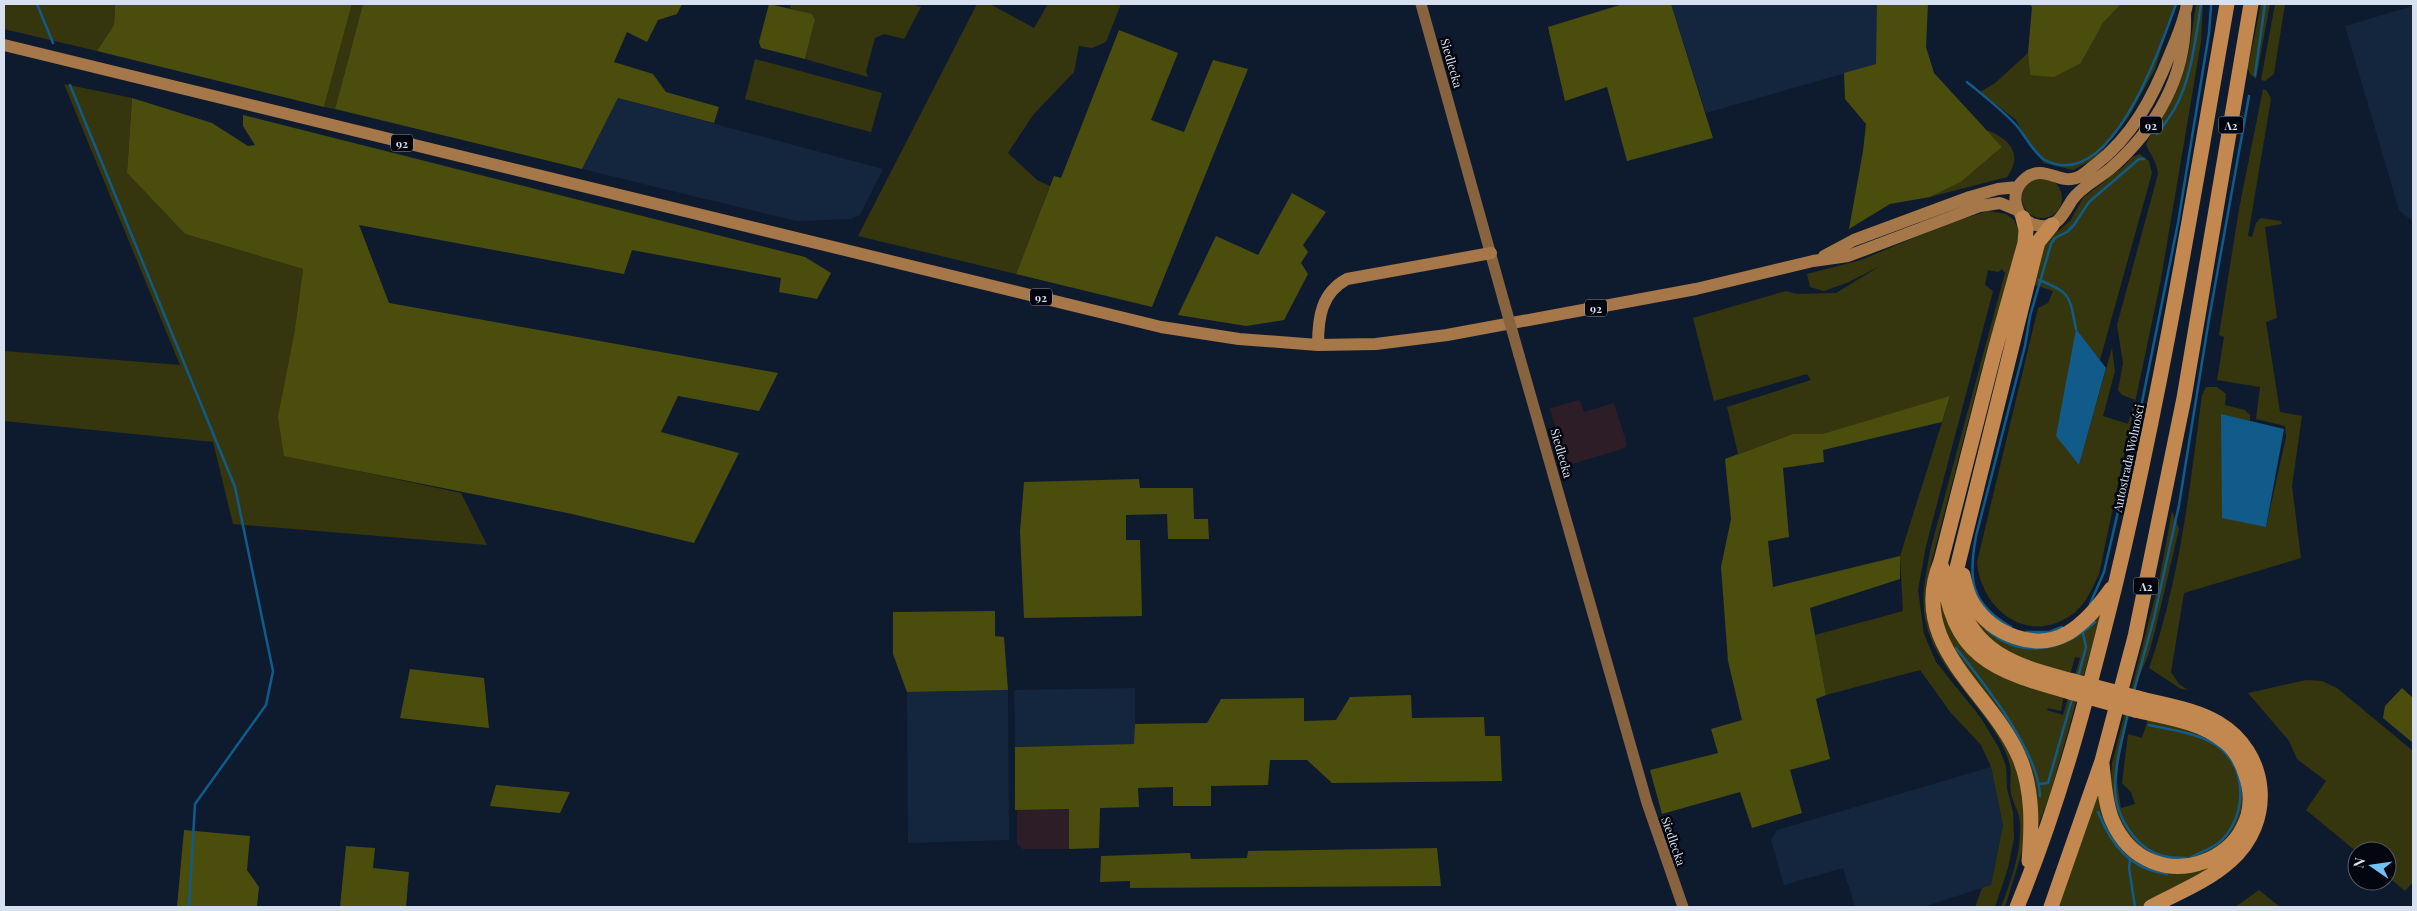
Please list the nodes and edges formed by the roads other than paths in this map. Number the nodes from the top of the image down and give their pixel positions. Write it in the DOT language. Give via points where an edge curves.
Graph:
graph roads {
  1 [pos="1421,4"];
  2 [pos="2227,4"];
  3 [pos="2251,4"];
  4 [pos="2186,9"];
  5 [pos="4,45"];
  6 [pos="2058,177"];
  7 [pos="2018,187"];
  8 [pos="2068,207"];
  9 [pos="2020,214"];
  10 [pos="2052,225"];
  11 [pos="1491,253"];
  12 [pos="1813,261"];
  13 [pos="1318,345"];
  14 [pos="1960,560"];
  15 [pos="1941,561"];
  16 [pos="2116,582"];
  17 [pos="2071,686"];
  18 [pos="2136,704"];
  19 [pos="2102,760"];
  20 [pos="2027,882"];
  21 [pos="1683,907"];
  22 [pos="2016,907"];
  23 [pos="2050,907"];
  24 [pos="2151,907"];
  1 -- 11 [label="main road, Siedlecka"];
  2 -- 16 [label="highway, Autostrada Wolności / A2" via="2175,310"];
  3 -- 19 [label="highway, A2" via="2184,398 2135,637"];
  4 -- 6 [label="main road, 92" via="2159,83 2132,128 2114,149 2080,176"];
  4 -- 8 [label="main road, 92" via="2183,56 2170,91 2150,127"];
  5 -- 13 [label="main road, 92" via="1161,327"];
  6 -- 7 [label="main road, 92" via="2038,173 2028,176"];
  6 -- 8 [label="main road" via="2069,194"];
  7 -- 9 [label="main road" via="2015,201"];
  7 -- 12 [label="main road, 92" via="1998,189 1926,212 1854,240"];
  8 -- 10 [label="main road, 92" via="2062,218"];
  9 -- 10 [label="main road, 92" via="2037,226"];
  9 -- 12 [label="main road, 92" via="2000,203 1980,206 1848,256"];
  9 -- 15 [label="highway" via="2026,230 2025,243"];
  10 -- 14 [label="highway" via="2038,242"];
  11 -- 13 [label="main road" via="1347,279 1335,286 1326,298 1318,325"];
  11 -- 21 [label="main road, Siedlecka, bridge" via="1647,803"];
  12 -- 13 [label="main road, 92" via="1747,278 1480,330 1395,342"];
  14 -- 16 [label="highway" via="1967,592 1980,614 1999,630 2023,639 2066,634 2091,615"];
  14 -- 17 [label="highway" via="1955,574 1958,596 1967,622 1979,639 2014,664"];
  15 -- 17 [label="highway" via="1945,595 1952,616 1977,653 1996,668 2012,675"];
  15 -- 20 [label="highway" via="1933,599 1942,642 1954,664 2004,728 2025,771 2031,820"];
  16 -- 20 [label="highway, Autostrada Wolności / A2" via="2074,743"];
  17 -- 18 [label="highway, bridge"];
  18 -- 19 [label="highway" via="2208,731 2231,747 2244,768 2250,788 2249,807 2242,828 2227,848 2203,863 2173,867 2147,860 2121,838 2111,818"];
  18 -- 24 [label="highway" via="2204,716 2227,728 2251,756 2260,779 2258,821 2252,835 2231,861"];
  19 -- 23 [label="highway, A2"];
  20 -- 22 [label="highway, Autostrada Wolności / A2"];
}
